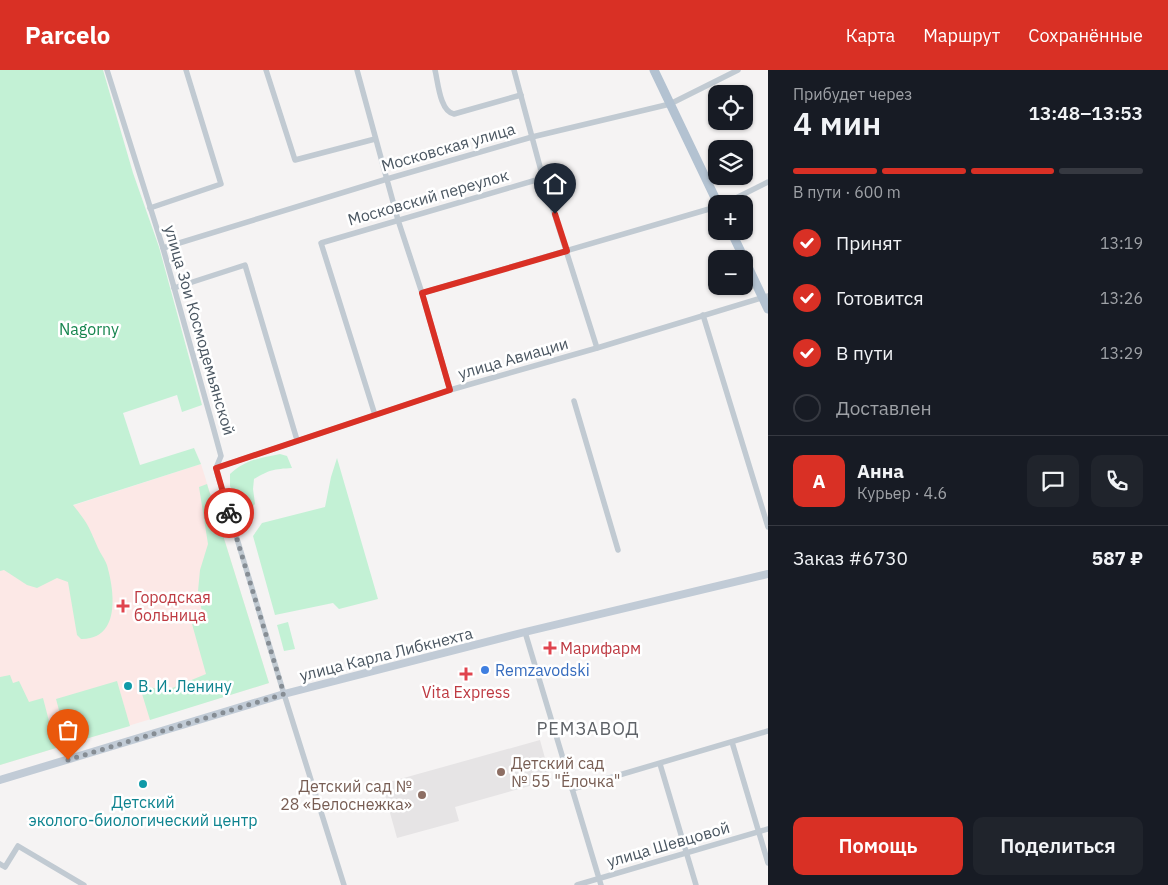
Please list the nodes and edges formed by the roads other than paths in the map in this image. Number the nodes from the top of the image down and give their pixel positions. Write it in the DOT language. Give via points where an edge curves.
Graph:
graph roads {
  1 [pos="107,70"];
  2 [pos="186,70"];
  3 [pos="266,70"];
  4 [pos="358,70"];
  5 [pos="435,70"];
  6 [pos="514,70"];
  7 [pos="654,70"];
  8 [pos="738,70"];
  9 [pos="521,95"];
  10 [pos="670,104"];
  11 [pos="532,137"];
  12 [pos="375,138"];
  13 [pos="543,178"];
  14 [pos="387,179"];
  15 [pos="768,182"];
  16 [pos="712,195"];
  17 [pos="742,195"];
  18 [pos="150,208"];
  19 [pos="708,208"];
  20 [pos="398,220"];
  21 [pos="736,240"];
  22 [pos="163,248"];
  23 [pos="567,251"];
  24 [pos="174,288"];
  25 [pos="422,293"];
  26 [pos="765,297"];
  27 [pos="768,309"];
  28 [pos="703,315"];
  29 [pos="597,348"];
  30 [pos="450,390"];
  31 [pos="574,400"];
  32 [pos="375,415"];
  33 [pos="298,440"];
  34 [pos="216,468"];
  35 [pos="768,527"];
  36 [pos="618,550"];
  37 [pos="768,572"];
  38 [pos="526,632"];
  39 [pos="284,694"];
  40 [pos="768,732"];
  41 [pos="732,742"];
  42 [pos="660,764"];
  43 [pos="0,780"];
  44 [pos="572,789"];
  45 [pos="768,829"];
  46 [pos="759,832"];
  47 [pos="686,853"];
  48 [pos="768,863"];
  49 [pos="0,864"];
  50 [pos="600,882"];
  51 [pos="84,885"];
  52 [pos="344,885"];
  53 [pos="577,885"];
  54 [pos="696,885"];
  1 -- 18 [label="street, улица Зои Космодемьянской"];
  2 -- 18 [label="street" via="221,184"];
  3 -- 12 [label="street" via="295,160"];
  4 -- 12 [label="street"];
  5 -- 9 [label="street" via="446,111 450,113"];
  6 -- 9 [label="street"];
  7 -- 10 [label="main road"];
  8 -- 10 [label="street, Московская улица"];
  9 -- 11 [label="street"];
  10 -- 11 [label="street, Московская улица"];
  10 -- 16 [label="main road"];
  11 -- 13 [label="street"];
  11 -- 14 [label="street, Московская улица"];
  12 -- 14 [label="street"];
  13 -- 20 [label="street, Московский переулок"];
  13 -- 23 [label="street"];
  14 -- 20 [label="street"];
  14 -- 22 [label="street, Московская улица"];
  15 -- 17 [label="street"];
  18 -- 22 [label="street, улица Зои Космодемьянской"];
  19 -- 23 [label="street"];
  20 -- 25 [label="street"];
  20 -- 32 [label="street, Московский переулок" via="321,242"];
  21 -- 26 [label="main road"];
  22 -- 24 [label="street, улица Зои Космодемьянской"];
  23 -- 25 [label="street"];
  23 -- 29 [label="street"];
  24 -- 33 [label="street" via="245,266"];
  24 -- 34 [label="street, улица Зои Космодемьянской" via="221,456"];
  25 -- 30 [label="street"];
  26 -- 27 [label="main road"];
  26 -- 28 [label="street, улица Авиации"];
  28 -- 29 [label="street, улица Авиации"];
  28 -- 35 [label="street"];
  29 -- 30 [label="street, улица Авиации"];
  30 -- 32 [label="street, улица Авиации"];
  31 -- 36 [label="street"];
  32 -- 33 [label="street, улица Авиации"];
  33 -- 34 [label="street, улица Авиации"];
  34 -- 39 [label="street, улица Зои Космодемьянской"];
  37 -- 38 [label="main road, улица Карла Либкнехта"];
  38 -- 39 [label="main road, улица Карла Либкнехта"];
  38 -- 44 [label="street"];
  39 -- 43 [label="main road, улица Карла Либкнехта"];
  39 -- 52 [label="street, улица Зои Космодемьянской"];
  40 -- 41 [label="street"];
  41 -- 42 [label="street"];
  41 -- 46 [label="street"];
  42 -- 44 [label="street"];
  42 -- 47 [label="street"];
  44 -- 50 [label="street"];
  45 -- 46 [label="street, улица Шевцовой"];
  46 -- 47 [label="street, улица Шевцовой"];
  46 -- 48 [label="street"];
  47 -- 50 [label="street, улица Шевцовой"];
  47 -- 54 [label="street"];
  49 -- 51 [label="street" via="5,867 18,846"];
  50 -- 53 [label="street, улица Шевцовой"];
}
